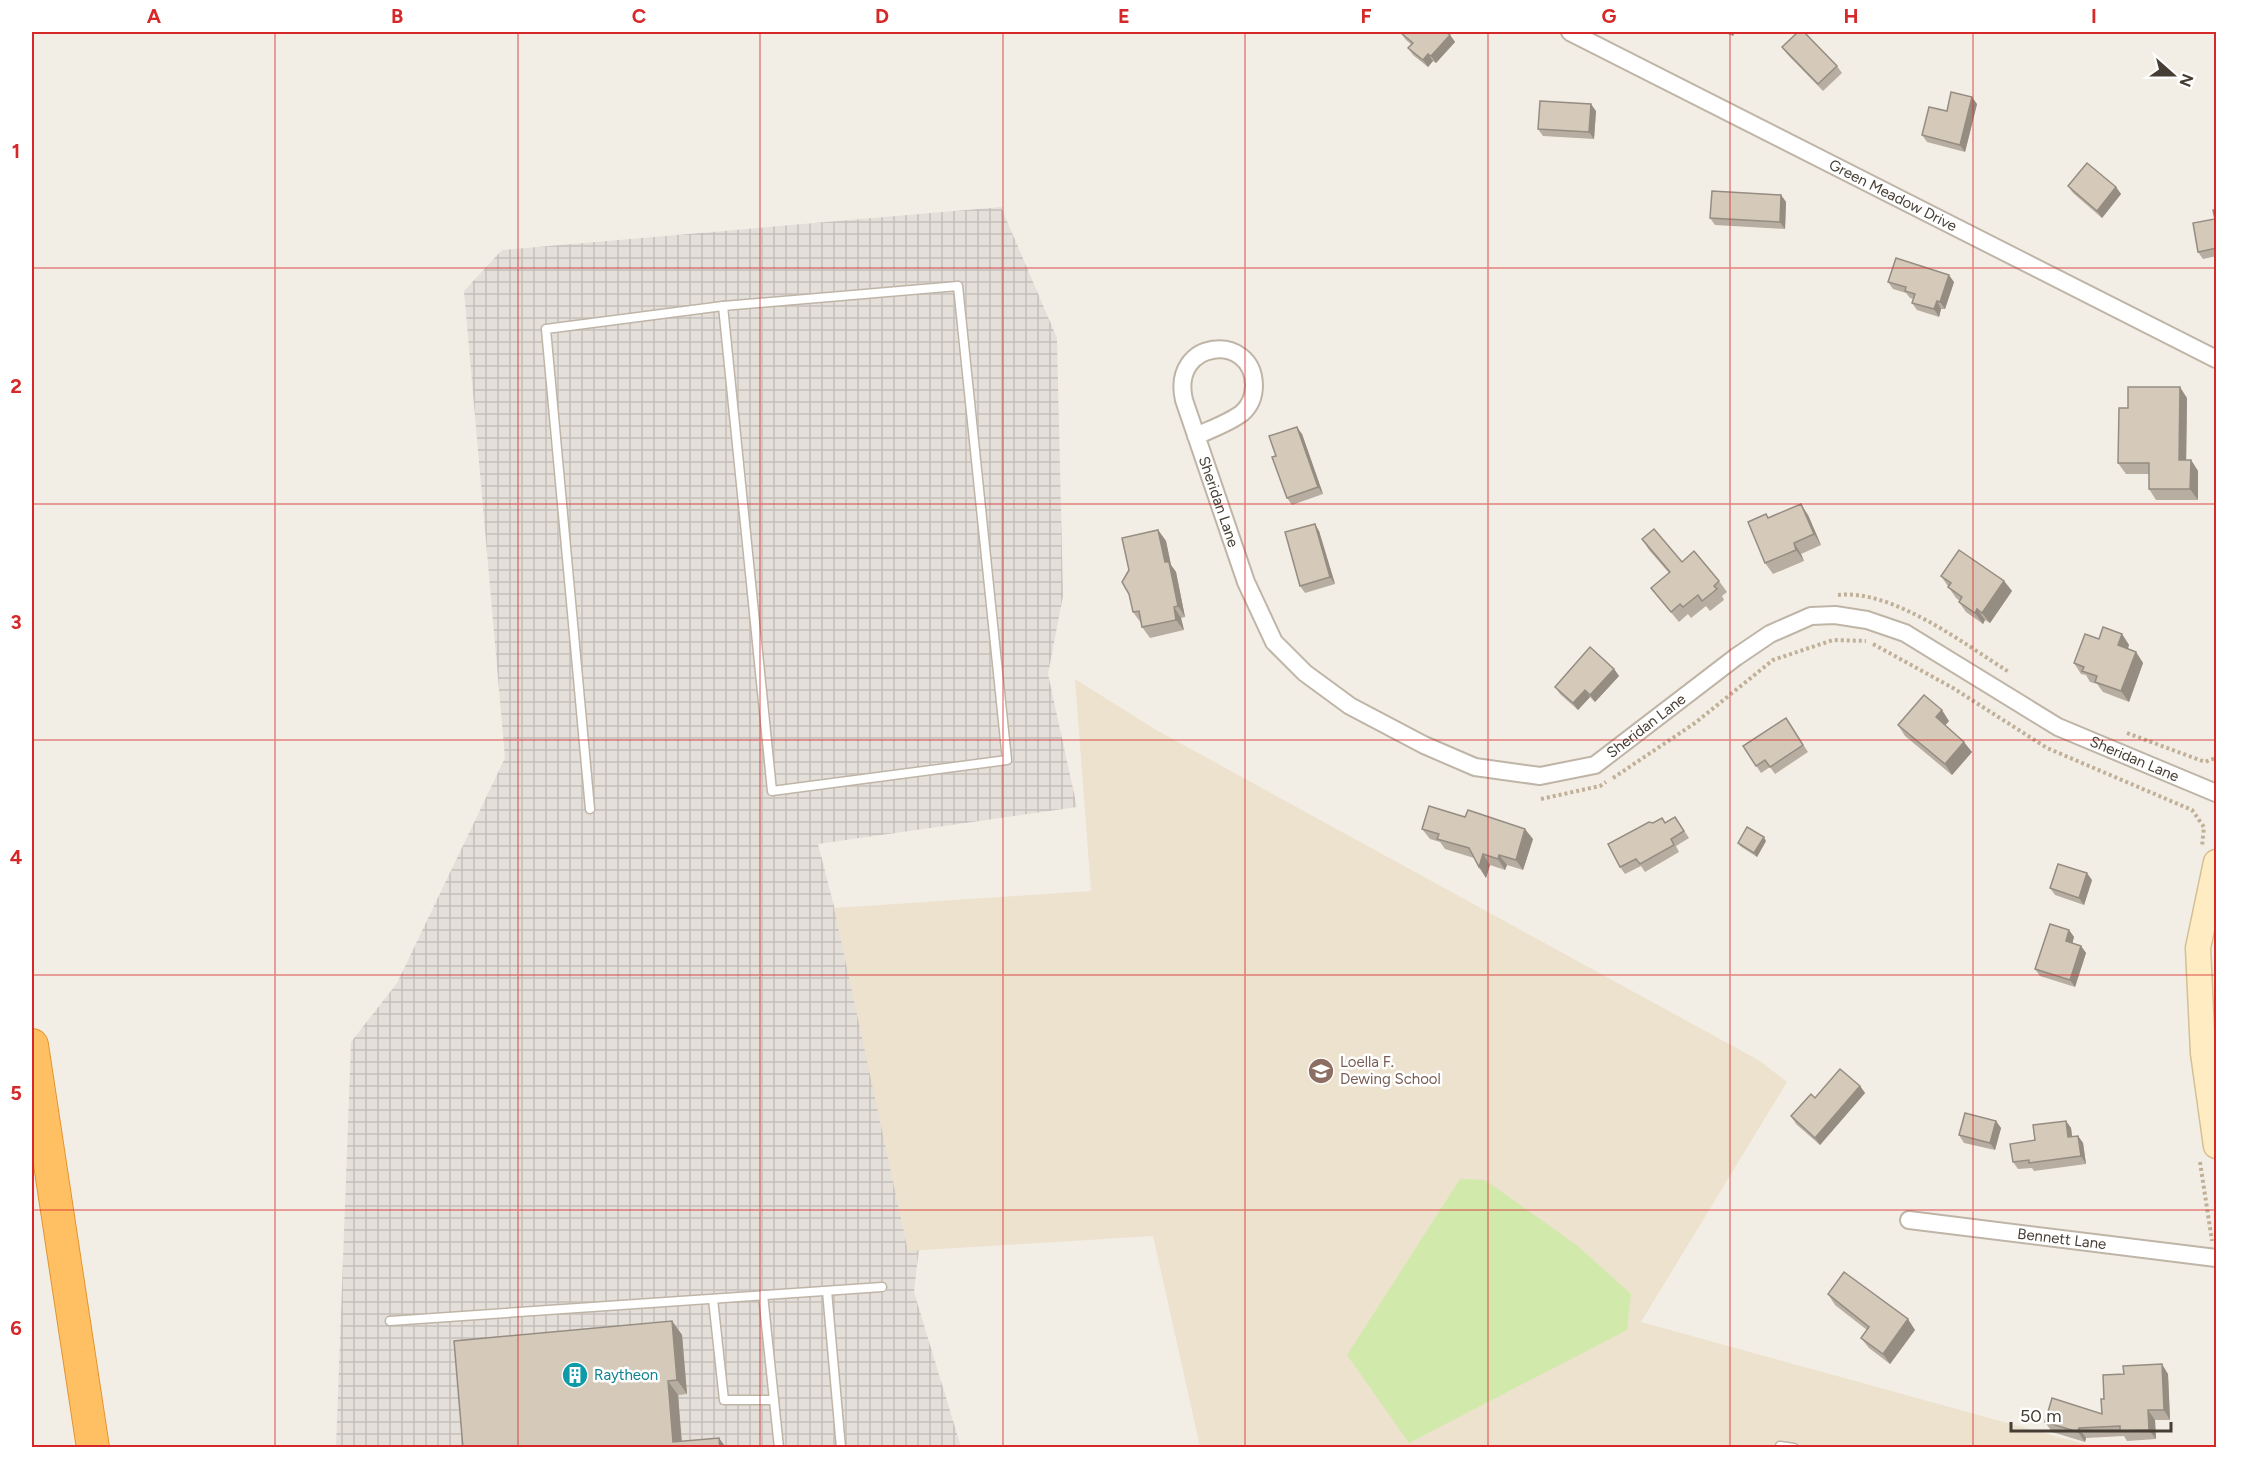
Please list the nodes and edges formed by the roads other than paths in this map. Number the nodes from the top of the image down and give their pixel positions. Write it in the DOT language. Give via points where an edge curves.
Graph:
graph roads {
  1 [pos="1570,32"];
  2 [pos="723,306"];
  3 [pos="2217,359"];
  4 [pos="1196,435"];
  5 [pos="2217,793"];
  6 [pos="590,809"];
  7 [pos="2208,858"];
  8 [pos="32,1045"];
  9 [pos="2208,1151"];
  10 [pos="1909,1220"];
  11 [pos="2215,1258"];
  12 [pos="882,1287"];
  13 [pos="827,1291"];
  14 [pos="764,1295"];
  15 [pos="713,1299"];
  16 [pos="390,1322"];
  17 [pos="774,1400"];
  18 [pos="1780,1446"];
  19 [pos="93,1448"];
  20 [pos="779,1448"];
  21 [pos="841,1448"];
  22 [pos="1794,1448"];
  1 -- 3 [label="street, Green Meadow Drive"];
  2 -- 2 [label="lane" via="958,286 1007,760 772,791"];
  2 -- 6 [label="lane" via="546,329"];
  4 -- 4 [label="street, Sheridan Lane" via="1181,388 1187,365 1207,350 1231,351 1252,372 1251,402 1234,418"];
  4 -- 5 [label="street, Sheridan Lane" via="1246,582 1274,642 1305,673 1350,706 1475,767 1540,776 1595,765 1770,634 1811,616 1835,615 1867,620 1905,633 2058,727"];
  7 -- 9 [label="main road" via="2198,948"];
  8 -- 19 [label="highway"];
  10 -- 11 [label="street, Bennett Lane"];
  12 -- 13 [label="lane"];
  13 -- 14 [label="lane"];
  13 -- 21 [label="lane"];
  14 -- 15 [label="lane"];
  14 -- 17 [label="lane"];
  15 -- 16 [label="lane"];
  15 -- 17 [label="lane" via="724,1400"];
  17 -- 20 [label="lane"];
  18 -- 22 [label="lane"];
}
